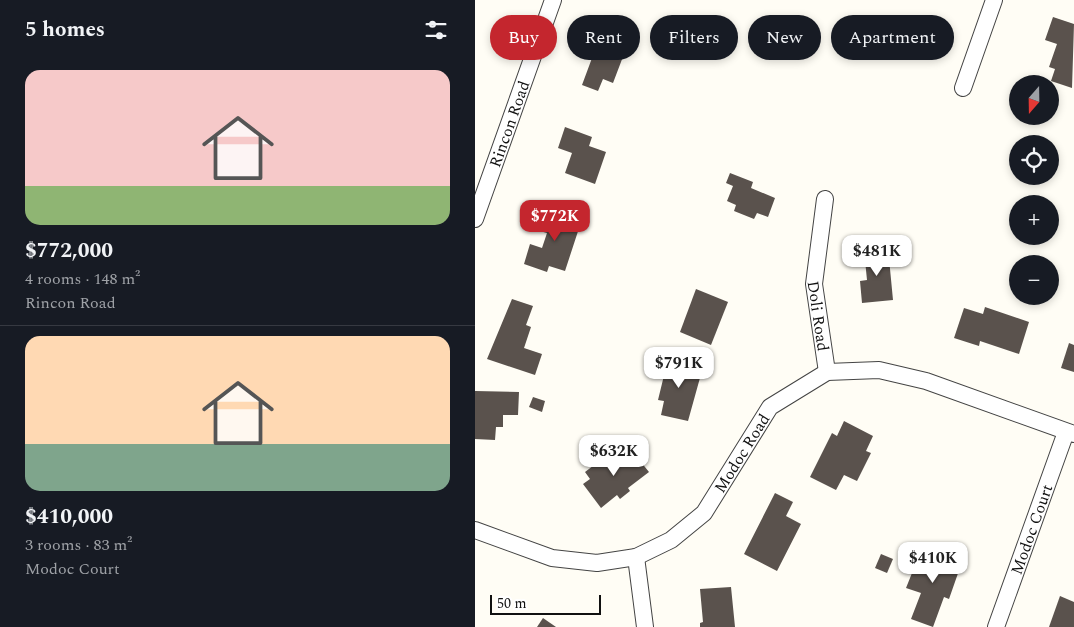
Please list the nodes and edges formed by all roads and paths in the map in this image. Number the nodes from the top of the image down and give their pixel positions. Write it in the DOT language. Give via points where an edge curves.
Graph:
graph roads {
  1 [pos="553,0"];
  2 [pos="994,0"];
  3 [pos="963,88"];
  4 [pos="825,198"];
  5 [pos="475,219"];
  6 [pos="827,372"];
  7 [pos="1070,433"];
  8 [pos="475,530"];
  9 [pos="636,557"];
  10 [pos="645,627"];
  11 [pos="996,627"];
  1 -- 5 [label="street, Rincon Road"];
  2 -- 3 [label="street"];
  4 -- 6 [label="street, Doli Road" via="814,284"];
  6 -- 7 [label="street, Modoc Road" via="879,370 926,381"];
  6 -- 9 [label="street, Modoc Road" via="770,407 704,513 671,540"];
  7 -- 11 [label="street, Modoc Court"];
  8 -- 9 [label="street, Modoc Road" via="552,558 597,564"];
  9 -- 10 [label="street"];
}
